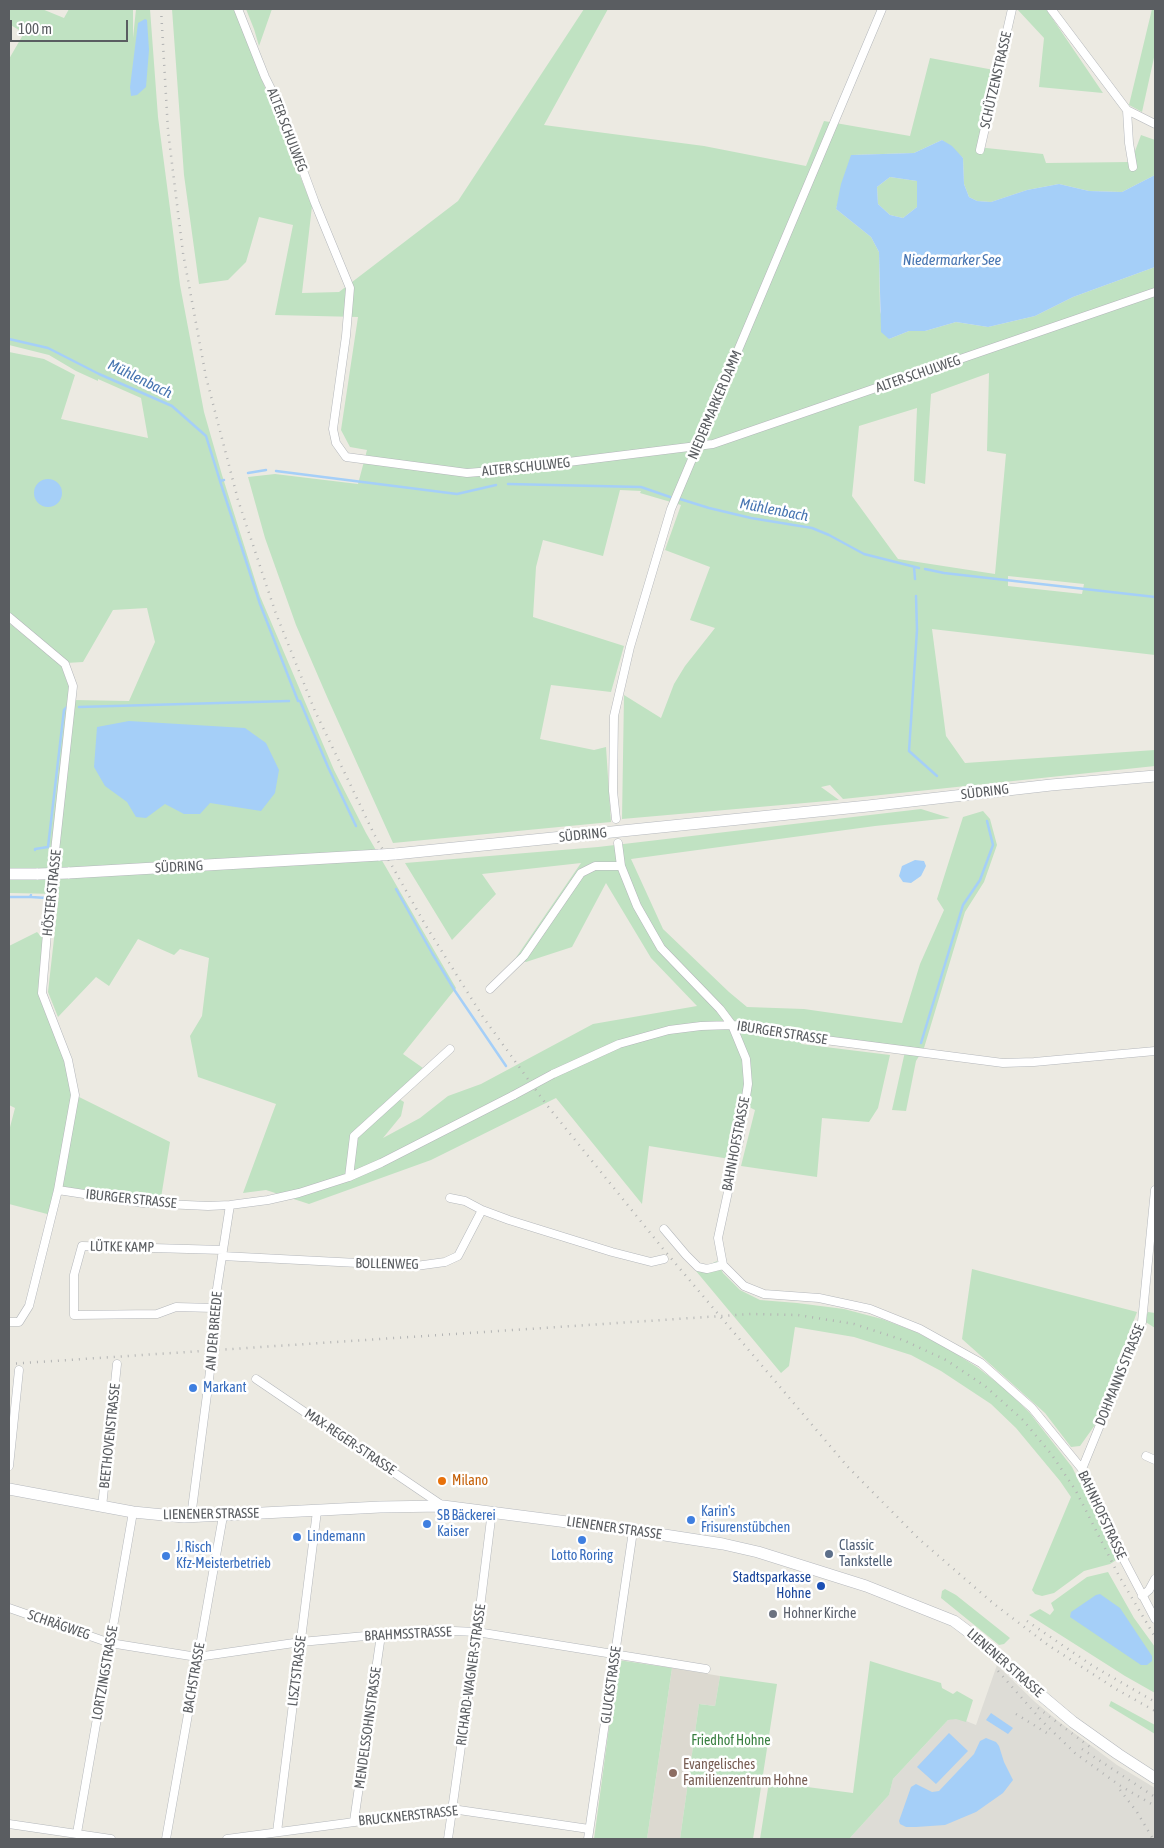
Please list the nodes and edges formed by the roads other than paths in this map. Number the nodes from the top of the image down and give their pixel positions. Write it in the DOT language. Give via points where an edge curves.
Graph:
graph roads {
  1 [pos="238,9"];
  2 [pos="882,9"];
  3 [pos="1012,9"];
  4 [pos="1052,9"];
  5 [pos="1128,110"];
  6 [pos="1155,124"];
  7 [pos="980,150"];
  8 [pos="1133,167"];
  9 [pos="1155,292"];
  10 [pos="697,447"];
  11 [pos="9,618"];
  12 [pos="1155,776"];
  13 [pos="616,819"];
  14 [pos="618,843"];
  15 [pos="620,866"];
  16 [pos="9,874"];
  17 [pos="490,989"];
  18 [pos="732,1025"];
  19 [pos="450,1050"];
  20 [pos="1155,1051"];
  21 [pos="350,1177"];
  22 [pos="58,1190"];
  23 [pos="1155,1190"];
  24 [pos="450,1198"];
  25 [pos="230,1205"];
  26 [pos="482,1210"];
  27 [pos="664,1229"];
  28 [pos="223,1253"];
  29 [pos="664,1259"];
  30 [pos="723,1265"];
  31 [pos="214,1308"];
  32 [pos="9,1322"];
  33 [pos="117,1364"];
  34 [pos="19,1370"];
  35 [pos="256,1379"];
  36 [pos="1146,1456"];
  37 [pos="1155,1460"];
  38 [pos="9,1466"];
  39 [pos="1082,1469"];
  40 [pos="9,1489"];
  41 [pos="443,1506"];
  42 [pos="102,1507"];
  43 [pos="317,1511"];
  44 [pos="492,1511"];
  45 [pos="133,1512"];
  46 [pos="223,1516"];
  47 [pos="191,1517"];
  48 [pos="633,1530"];
  49 [pos="1155,1579"];
  50 [pos="1142,1596"];
  51 [pos="9,1608"];
  52 [pos="1155,1619"];
  53 [pos="477,1632"];
  54 [pos="381,1635"];
  55 [pos="301,1642"];
  56 [pos="110,1643"];
  57 [pos="615,1655"];
  58 [pos="197,1657"];
  59 [pos="706,1669"];
  60 [pos="1155,1778"];
  61 [pos="452,1809"];
  62 [pos="354,1821"];
  63 [pos="9,1824"];
  64 [pos="589,1829"];
  65 [pos="277,1832"];
  66 [pos="77,1833"];
  67 [pos="111,1839"];
  68 [pos="166,1839"];
  69 [pos="227,1839"];
  70 [pos="448,1839"];
  71 [pos="588,1839"];
  1 -- 10 [label="street, ALTER SCHULWEG" via="350,288 332,429 336,443 346,457 467,473"];
  2 -- 10 [label="street, NIEDERMARKER DAMM"];
  3 -- 7 [label="street, SCHÜTZENSTRASSE"];
  4 -- 5 [label="street"];
  5 -- 6 [label="street"];
  5 -- 8 [label="street"];
  9 -- 10 [label="street, ALTER SCHULWEG"];
  10 -- 13 [label="street, NIEDERMARKER DAMM" via="671,509 630,647 614,716"];
  11 -- 22 [label="street, HÖSTER STRASSE" via="65,664 73,686 42,994 68,1060 75,1095"];
  12 -- 16 [label="street, SÜDRING, bridge" via="395,854"];
  14 -- 15 [label="street"];
  15 -- 17 [label="street" via="595,866 581,873 524,956"];
  15 -- 18 [label="street" via="637,906 661,948"];
  18 -- 20 [label="street, IBURGER STRASSE" via="1003,1063"];
  18 -- 21 [label="street, IBURGER STRASSE, bridge" via="701,1026 643,1036 596,1053"];
  18 -- 30 [label="street, BAHNHOFSTRASSE" via="746,1059 748,1084 718,1238"];
  19 -- 21 [label="street" via="354,1136"];
  21 -- 25 [label="street, IBURGER STRASSE" via="299,1193"];
  22 -- 25 [label="street, IBURGER STRASSE" via="143,1204"];
  22 -- 32 [label="street" via="29,1306 19,1322"];
  23 -- 39 [label="street, DOHMANNS STRASSE" via="1142,1322"];
  24 -- 26 [label="street"];
  25 -- 28 [label="street, AN DER BREEDE"];
  26 -- 28 [label="street, BOLLENWEG" via="458,1256 445,1262 416,1266"];
  26 -- 29 [label="street" via="620,1254 651,1262"];
  27 -- 30 [label="street" via="698,1267 707,1269"];
  28 -- 31 [label="street, AN DER BREEDE"];
  28 -- 31 [label="street, LÜTKE KAMP" via="82,1246 74,1275 74,1315 157,1314 176,1307"];
  30 -- 39 [label="street, BAHNHOFSTRASSE" via="744,1286 764,1294 819,1298 870,1309 920,1329 981,1363 1032,1408"];
  31 -- 47 [label="street, AN DER BREEDE" via="212,1356"];
  33 -- 42 [label="street, BEETHOVENSTRASSE"];
  34 -- 38 [label="street"];
  35 -- 41 [label="street, MAX-REGER-STRASSE"];
  36 -- 37 [label="street"];
  39 -- 50 [label="street, BAHNHOFSTRASSE"];
  40 -- 42 [label="street, LIENENER STRASSE"];
  41 -- 43 [label="street, LIENENER STRASSE"];
  41 -- 44 [label="street, LIENENER STRASSE"];
  42 -- 45 [label="street, LIENENER STRASSE"];
  43 -- 46 [label="street, LIENENER STRASSE"];
  43 -- 55 [label="street, LISZTSTRASSE"];
  44 -- 48 [label="street, LIENENER STRASSE"];
  44 -- 53 [label="street, RICHARD-WAGNER-STRASSE"];
  45 -- 47 [label="street, LIENENER STRASSE"];
  45 -- 56 [label="street, LORTZINGSTRASSE"];
  46 -- 47 [label="street, LIENENER STRASSE"];
  46 -- 58 [label="street, BACHSTRASSE"];
  48 -- 57 [label="street, GLUCKSTRASSE"];
  48 -- 60 [label="street, LIENENER STRASSE" via="758,1552 866,1586 954,1620 1073,1722"];
  49 -- 50 [label="street"];
  50 -- 52 [label="street, BAHNHOFSTRASSE"];
  51 -- 56 [label="street, SCHRÄGWEG"];
  53 -- 54 [label="street, BRAHMSSTRASSE" via="430,1630"];
  53 -- 57 [label="street, BRAHMSSTRASSE"];
  53 -- 61 [label="street, RICHARD-WAGNER-STRASSE"];
  54 -- 55 [label="street, BRAHMSSTRASSE"];
  54 -- 62 [label="street, MENDELSSOHNSTRASSE"];
  55 -- 58 [label="street, BRAHMSSTRASSE"];
  55 -- 65 [label="street, LISZTSTRASSE"];
  56 -- 58 [label="street, BRAHMSSTRASSE"];
  56 -- 66 [label="street, LORTZINGSTRASSE"];
  57 -- 59 [label="street, BRAHMSSTRASSE"];
  57 -- 64 [label="street, GLUCKSTRASSE"];
  58 -- 68 [label="street, BACHSTRASSE"];
  61 -- 62 [label="street, BRUCKNERSTRASSE"];
  61 -- 64 [label="street, BRUCKNERSTRASSE"];
  61 -- 70 [label="street, RICHARD-WAGNER-STRASSE"];
  62 -- 65 [label="street, BRUCKNERSTRASSE"];
  63 -- 66 [label="street"];
  64 -- 71 [label="street, GLUCKSTRASSE"];
  65 -- 69 [label="street, BRUCKNERSTRASSE"];
  66 -- 67 [label="street"];
}
